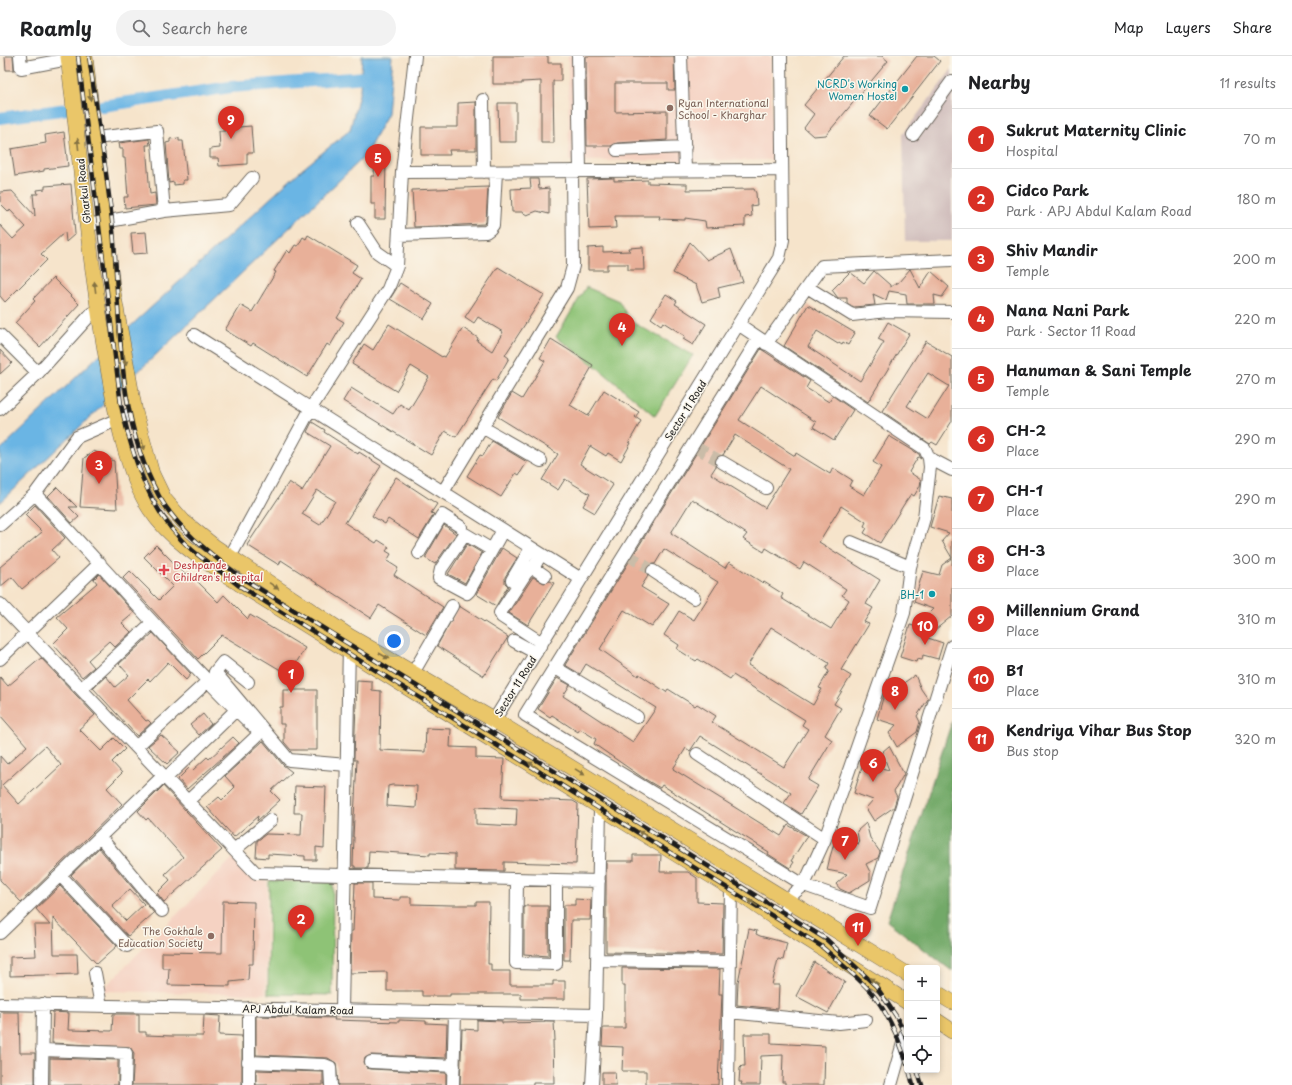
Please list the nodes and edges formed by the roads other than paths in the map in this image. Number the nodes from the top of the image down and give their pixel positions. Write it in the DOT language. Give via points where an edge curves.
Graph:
graph roads {
  1 [pos="20,56"];
  2 [pos="85,56"];
  3 [pos="415,56"];
  4 [pos="578,56"];
  5 [pos="681,56"];
  6 [pos="781,56"];
  7 [pos="69,58"];
  8 [pos="952,81"];
  9 [pos="483,100"];
  10 [pos="913,135"];
  11 [pos="95,138"];
  12 [pos="685,148"];
  13 [pos="616,150"];
  14 [pos="685,170"];
  15 [pos="781,170"];
  16 [pos="576,171"];
  17 [pos="402,172"];
  18 [pos="490,172"];
  19 [pos="252,178"];
  20 [pos="164,211"];
  21 [pos="104,222"];
  22 [pos="358,223"];
  23 [pos="87,225"];
  24 [pos="399,234"];
  25 [pos="952,260"];
  26 [pos="397,266"];
  27 [pos="807,286"];
  28 [pos="95,311"];
  29 [pos="952,312"];
  30 [pos="738,324"];
  31 [pos="0,335"];
  32 [pos="194,335"];
  33 [pos="762,341"];
  34 [pos="38,373"];
  35 [pos="311,408"];
  36 [pos="0,409"];
  37 [pos="134,410"];
  38 [pos="116,415"];
  39 [pos="482,427"];
  40 [pos="929,458"];
  41 [pos="540,461"];
  42 [pos="722,462"];
  43 [pos="952,470"];
  44 [pos="766,488"];
  45 [pos="443,492"];
  46 [pos="35,494"];
  47 [pos="471,510"];
  48 [pos="0,525"];
  49 [pos="461,527"];
  50 [pos="505,532"];
  51 [pos="851,542"];
  52 [pos="492,550"];
  53 [pos="536,551"];
  54 [pos="419,553"];
  55 [pos="230,557"];
  56 [pos="100,563"];
  57 [pos="438,567"];
  58 [pos="532,567"];
  59 [pos="910,567"];
  60 [pos="653,571"];
  61 [pos="545,576"];
  62 [pos="581,579"];
  63 [pos="472,592"];
  64 [pos="694,598"];
  65 [pos="0,604"];
  66 [pos="499,604"];
  67 [pos="452,606"];
  68 [pos="152,623"];
  69 [pos="27,633"];
  70 [pos="514,641"];
  71 [pos="349,643"];
  72 [pos="542,643"];
  73 [pos="952,646"];
  74 [pos="536,654"];
  75 [pos="0,659"];
  76 [pos="554,667"];
  77 [pos="412,673"];
  78 [pos="208,681"];
  79 [pos="248,682"];
  80 [pos="81,689"];
  81 [pos="236,710"];
  82 [pos="637,716"];
  83 [pos="494,720"];
  84 [pos="485,735"];
  85 [pos="136,747"];
  86 [pos="697,754"];
  87 [pos="347,765"];
  88 [pos="164,777"];
  89 [pos="188,801"];
  90 [pos="600,808"];
  91 [pos="272,820"];
  92 [pos="100,837"];
  93 [pos="825,839"];
  94 [pos="234,850"];
  95 [pos="60,875"];
  96 [pos="345,876"];
  97 [pos="517,879"];
  98 [pos="556,880"];
  99 [pos="599,881"];
  100 [pos="804,885"];
  101 [pos="731,888"];
  102 [pos="790,902"];
  103 [pos="162,911"];
  104 [pos="778,921"];
  105 [pos="0,933"];
  106 [pos="127,946"];
  107 [pos="597,960"];
  108 [pos="730,962"];
  109 [pos="904,972"];
  110 [pos="95,973"];
  111 [pos="940,995"];
  112 [pos="905,1001"];
  113 [pos="952,1002"];
  114 [pos="0,1004"];
  115 [pos="43,1004"];
  116 [pos="101,1006"];
  117 [pos="249,1008"];
  118 [pos="342,1010"];
  119 [pos="455,1012"];
  120 [pos="729,1012"];
  121 [pos="596,1015"];
  122 [pos="866,1020"];
  123 [pos="940,1023"];
  124 [pos="952,1031"];
  125 [pos="905,1037"];
  126 [pos="42,1050"];
  127 [pos="248,1062"];
  128 [pos="371,1062"];
  129 [pos="454,1066"];
  130 [pos="42,1085"];
  131 [pos="125,1085"];
  132 [pos="249,1085"];
  133 [pos="331,1085"];
  134 [pos="453,1085"];
  135 [pos="592,1085"];
  136 [pos="728,1085"];
  137 [pos="891,1085"];
  1 -- 7 [label="street" via="21,68"];
  2 -- 7 [label="street"];
  2 -- 11 [label="main road, Gharkul Road, one-way"];
  3 -- 17 [label="street"];
  4 -- 16 [label="street"];
  5 -- 12 [label="street"];
  6 -- 15 [label="street, Sector 11 Road"];
  23 -- 7 [label="main road, Gharkul Road, one-way"];
  8 -- 10 [label="street"];
  9 -- 18 [label="street"];
  11 -- 20 [label="street" via="157,131"];
  11 -- 21 [label="main road, Gharkul Road"];
  12 -- 13 [label="street"];
  12 -- 14 [label="street"];
  14 -- 15 [label="street"];
  14 -- 16 [label="street"];
  15 -- 30 [label="street, Sector 11 Road" via="783,240 779,258"];
  16 -- 18 [label="street"];
  16 -- 39 [label="street" via="573,266 567,288"];
  17 -- 18 [label="street"];
  17 -- 24 [label="street"];
  18 -- 24 [label="street" via="493,225 486,232"];
  19 -- 20 [label="street" via="229,205"];
  20 -- 21 [label="street"];
  21 -- 23 [label="street"];
  21 -- 37 [label="main road, Gharkul Road, one-way"];
  22 -- 26 [label="street" via="377,252"];
  28 -- 23 [label="main road, Gharkul Road, one-way"];
  24 -- 26 [label="street"];
  25 -- 27 [label="street" via="822,266"];
  26 -- 35 [label="street" via="388,289"];
  27 -- 29 [label="street" via="852,315 887,311"];
  27 -- 33 [label="street"];
  28 -- 34 [label="street"];
  28 -- 38 [label="main road, Gharkul Road" via="100,325"];
  30 -- 33 [label="street"];
  30 -- 62 [label="street, Sector 11 Road"];
  31 -- 34 [label="street"];
  32 -- 35 [label="street"];
  33 -- 40 [label="street" via="925,449"];
  33 -- 76 [label="street"];
  34 -- 36 [label="street"];
  35 -- 45 [label="street"];
  35 -- 55 [label="street"];
  37 -- 38 [label="street"];
  37 -- 55 [label="main road, Gharkul Road, one-way" via="150,468 164,499 196,533"];
  38 -- 46 [label="street" via="77,437"];
  38 -- 71 [label="main road, Gharkul Road" via="142,494 159,521 185,546 206,561"];
  39 -- 41 [label="street"];
  39 -- 45 [label="street"];
  40 -- 43 [label="street"];
  40 -- 59 [label="street" via="924,518"];
  42 -- 44 [label="street"];
  45 -- 47 [label="street"];
  46 -- 48 [label="street"];
  46 -- 56 [label="street"];
  47 -- 49 [label="street"];
  47 -- 50 [label="street"];
  49 -- 54 [label="street" via="442,515"];
  49 -- 57 [label="street"];
  50 -- 52 [label="street"];
  50 -- 53 [label="street"];
  50 -- 63 [label="street"];
  51 -- 59 [label="street"];
  52 -- 52 [label="street" via="467,593 439,578 441,569 465,534"];
  53 -- 58 [label="street"];
  53 -- 62 [label="street"];
  53 -- 66 [label="street"];
  55 -- 71 [label="main road, Gharkul Road, one-way"];
  56 -- 68 [label="street"];
  56 -- 69 [label="street"];
  58 -- 61 [label="street"];
  58 -- 72 [label="street" via="526,572 500,615"];
  59 -- 93 [label="street" via="904,613"];
  60 -- 64 [label="street"];
  62 -- 72 [label="street, Sector 11 Road"];
  65 -- 69 [label="street"];
  67 -- 77 [label="street"];
  68 -- 78 [label="street"];
  68 -- 80 [label="street"];
  69 -- 75 [label="street"];
  69 -- 80 [label="street"];
  70 -- 74 [label="street"];
  71 -- 77 [label="main road, one-way"];
  71 -- 84 [label="main road"];
  71 -- 87 [label="street"];
  72 -- 74 [label="street, Sector 11 Road"];
  73 -- 100 [label="street" via="870,908"];
  74 -- 83 [label="street, Sector 11 Road"];
  76 -- 82 [label="street"];
  76 -- 100 [label="street" via="525,715"];
  77 -- 83 [label="main road"];
  78 -- 81 [label="street"];
  78 -- 85 [label="street"];
  79 -- 87 [label="street" via="223,662 215,672 289,760"];
  80 -- 85 [label="street"];
  81 -- 88 [label="street"];
  81 -- 89 [label="street" via="260,733"];
  83 -- 84 [label="street, Sector 11 Road"];
  83 -- 102 [label="main road, one-way"];
  90 -- 84 [label="main road, one-way"];
  85 -- 88 [label="street"];
  86 -- 93 [label="street"];
  87 -- 96 [label="street"];
  88 -- 89 [label="street"];
  88 -- 92 [label="street"];
  89 -- 94 [label="street"];
  90 -- 99 [label="street"];
  101 -- 90 [label="main road, one-way"];
  91 -- 94 [label="street"];
  92 -- 95 [label="street"];
  92 -- 103 [label="street"];
  93 -- 100 [label="street"];
  94 -- 96 [label="street" via="256,873"];
  95 -- 105 [label="street"];
  95 -- 106 [label="street"];
  96 -- 97 [label="street"];
  96 -- 118 [label="street"];
  97 -- 98 [label="street"];
  97 -- 98 [label="street" via="516,963 556,964"];
  98 -- 99 [label="street"];
  99 -- 107 [label="street"];
  100 -- 102 [label="street" via="794,893"];
  104 -- 101 [label="main road, one-way"];
  101 -- 108 [label="street"];
  102 -- 104 [label="street"];
  102 -- 109 [label="main road"];
  112 -- 104 [label="main road, one-way"];
  107 -- 108 [label="street"];
  107 -- 121 [label="street"];
  108 -- 120 [label="street"];
  110 -- 116 [label="street"];
  111 -- 113 [label="main road"];
  114 -- 115 [label="street, APJ Abdul Kalam Road"];
  115 -- 116 [label="street, APJ Abdul Kalam Road"];
  115 -- 126 [label="street"];
  116 -- 117 [label="street, APJ Abdul Kalam Road"];
  117 -- 118 [label="street, APJ Abdul Kalam Road"];
  117 -- 127 [label="street"];
  118 -- 119 [label="street, APJ Abdul Kalam Road"];
  119 -- 121 [label="street, APJ Abdul Kalam Road"];
  119 -- 129 [label="street"];
  120 -- 122 [label="street" via="839,1023"];
  120 -- 136 [label="street"];
  121 -- 135 [label="street"];
  123 -- 124 [label="main road"];
  125 -- 137 [label="street"];
  126 -- 130 [label="street"];
  126 -- 131 [label="street" via="126,1053"];
  127 -- 132 [label="street"];
  127 -- 133 [label="street" via="325,1065 330,1067"];
  128 -- 129 [label="street"];
  129 -- 134 [label="street"];
}
